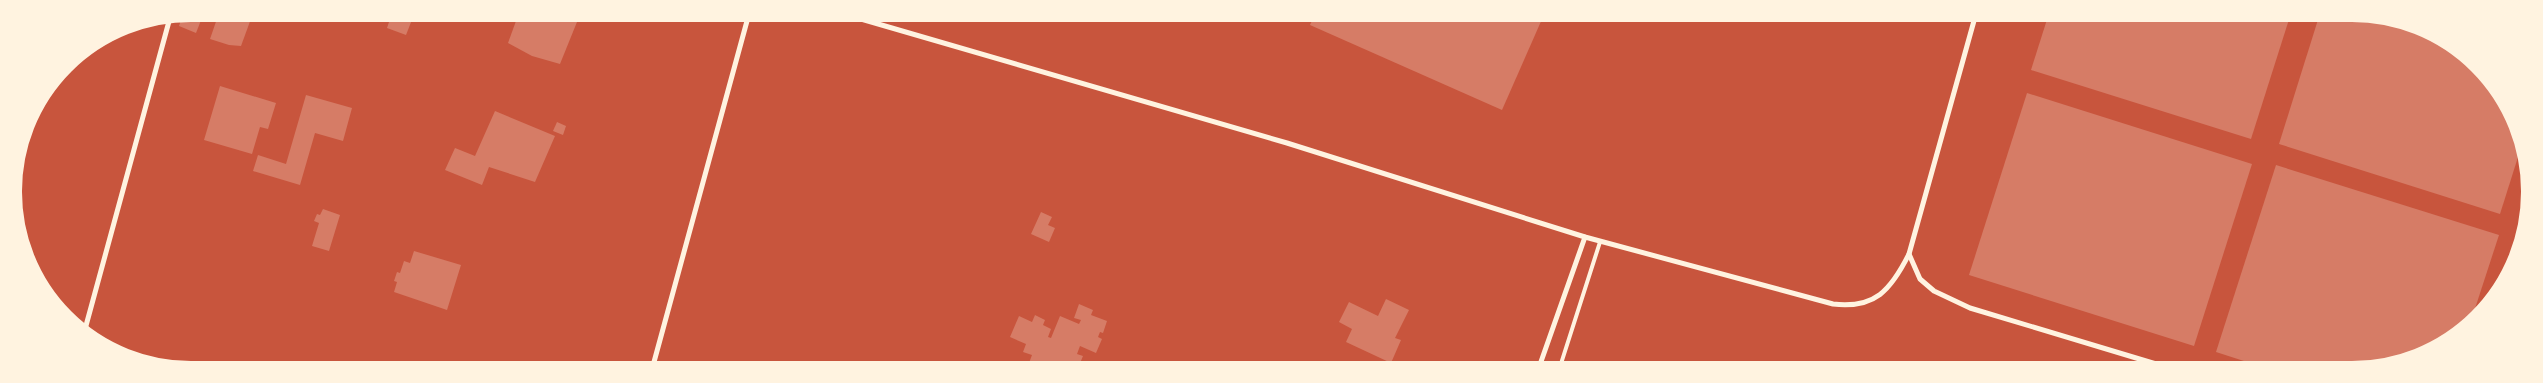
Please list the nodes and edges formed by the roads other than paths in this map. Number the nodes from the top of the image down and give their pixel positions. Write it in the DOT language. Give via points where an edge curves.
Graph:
graph roads {
  1 [pos="748,19"];
  2 [pos="861,19"];
  3 [pos="1975,19"];
  4 [pos="169,20"];
  5 [pos="1585,238"];
  6 [pos="1600,242"];
  7 [pos="1910,254"];
  8 [pos="85,328"];
  9 [pos="653,364"];
  10 [pos="1540,364"];
  11 [pos="1561,364"];
  12 [pos="2156,364"];
  1 -- 9 [label="street"];
  2 -- 5 [label="street" via="1287,143"];
  3 -- 7 [label="street"];
  4 -- 8 [label="street"];
  5 -- 6 [label="street"];
  5 -- 10 [label="street"];
  6 -- 7 [label="street" via="1832,304 1851,306 1873,300 1889,288"];
  6 -- 11 [label="lane"];
  7 -- 12 [label="street" via="1920,279 1934,291 1970,308"];
}
